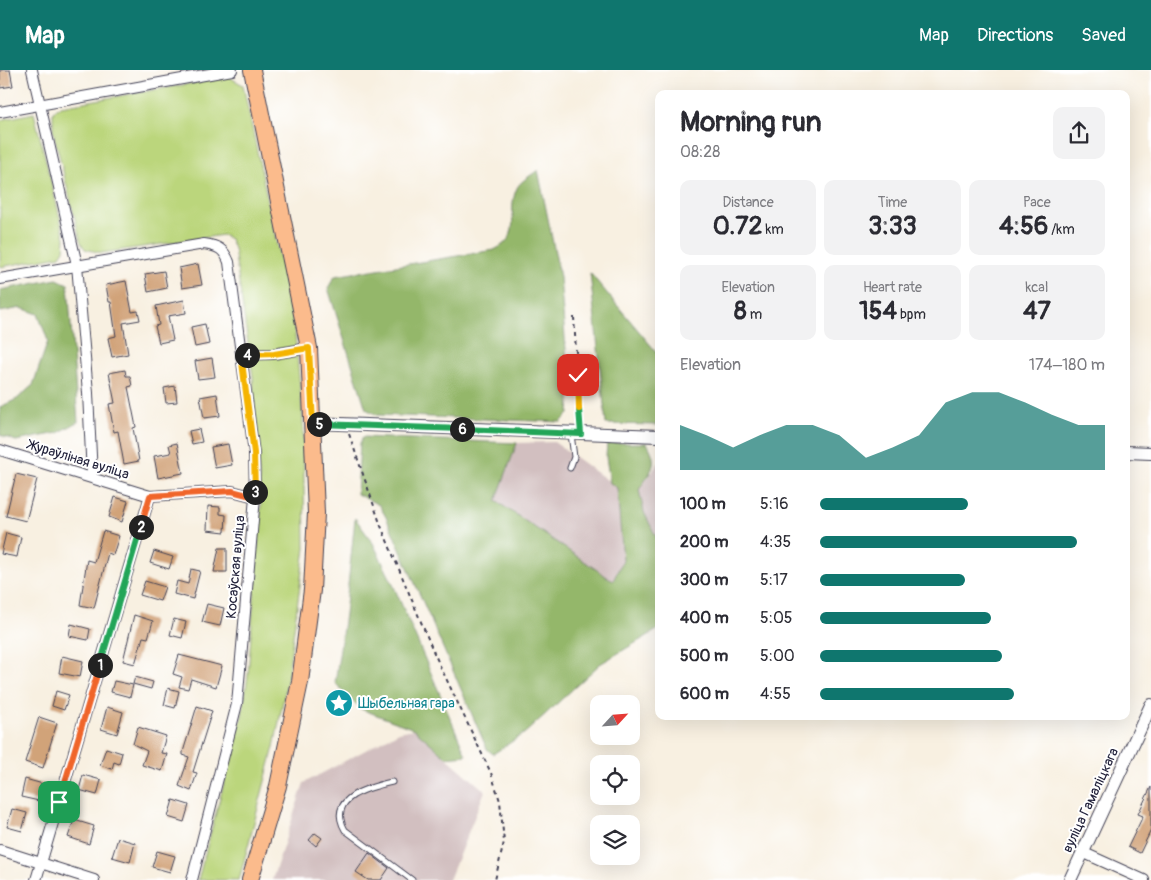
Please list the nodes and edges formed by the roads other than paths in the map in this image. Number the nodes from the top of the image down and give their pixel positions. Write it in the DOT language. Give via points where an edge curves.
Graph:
graph roads {
  1 [pos="32,70"];
  2 [pos="232,70"];
  3 [pos="252,70"];
  4 [pos="178,75"];
  5 [pos="39,105"];
  6 [pos="0,112"];
  7 [pos="77,265"];
  8 [pos="0,278"];
  9 [pos="309,348"];
  10 [pos="241,355"];
  11 [pos="313,423"];
  12 [pos="576,434"];
  13 [pos="655,438"];
  14 [pos="1130,452"];
  15 [pos="1,453"];
  16 [pos="1151,453"];
  17 [pos="570,468"];
  18 [pos="92,476"];
  19 [pos="150,496"];
  20 [pos="255,497"];
  21 [pos="1151,705"];
  22 [pos="392,782"];
  23 [pos="0,850"];
  24 [pos="1082,852"];
  25 [pos="41,864"];
  26 [pos="36,880"];
  27 [pos="94,880"];
  28 [pos="192,880"];
  29 [pos="250,880"];
  30 [pos="412,880"];
  31 [pos="1070,880"];
  32 [pos="1144,880"];
  1 -- 5 [label="street"];
  2 -- 4 [label="street"];
  3 -- 9 [label="main road"];
  4 -- 5 [label="street"];
  5 -- 6 [label="street"];
  5 -- 7 [label="street"];
  7 -- 8 [label="street"];
  7 -- 10 [label="street, Косаўская вуліца" via="204,244 217,246 226,252 229,262"];
  7 -- 18 [label="street"];
  9 -- 10 [label="street"];
  9 -- 11 [label="main road"];
  10 -- 20 [label="street, Косаўская вуліца" via="254,453"];
  11 -- 12 [label="street"];
  11 -- 29 [label="main road" via="316,513 312,590 300,682 278,786"];
  12 -- 13 [label="street"];
  12 -- 17 [label="lane"];
  14 -- 16 [label="street"];
  15 -- 18 [label="street, Жураўліная вуліца"];
  18 -- 19 [label="street, Жураўліная вуліца"];
  19 -- 20 [label="street" via="232,491"];
  19 -- 25 [label="street"];
  20 -- 28 [label="street, Косаўская вуліца" via="237,704"];
  21 -- 24 [label="street, вуліца Гамаліцкага"];
  22 -- 30 [label="lane" via="356,793 341,812 341,823 345,830"];
  23 -- 25 [label="street"];
  24 -- 31 [label="street, вуліца Гамаліцкага"];
  24 -- 32 [label="street"];
  25 -- 26 [label="street"];
  25 -- 27 [label="street"];
}
